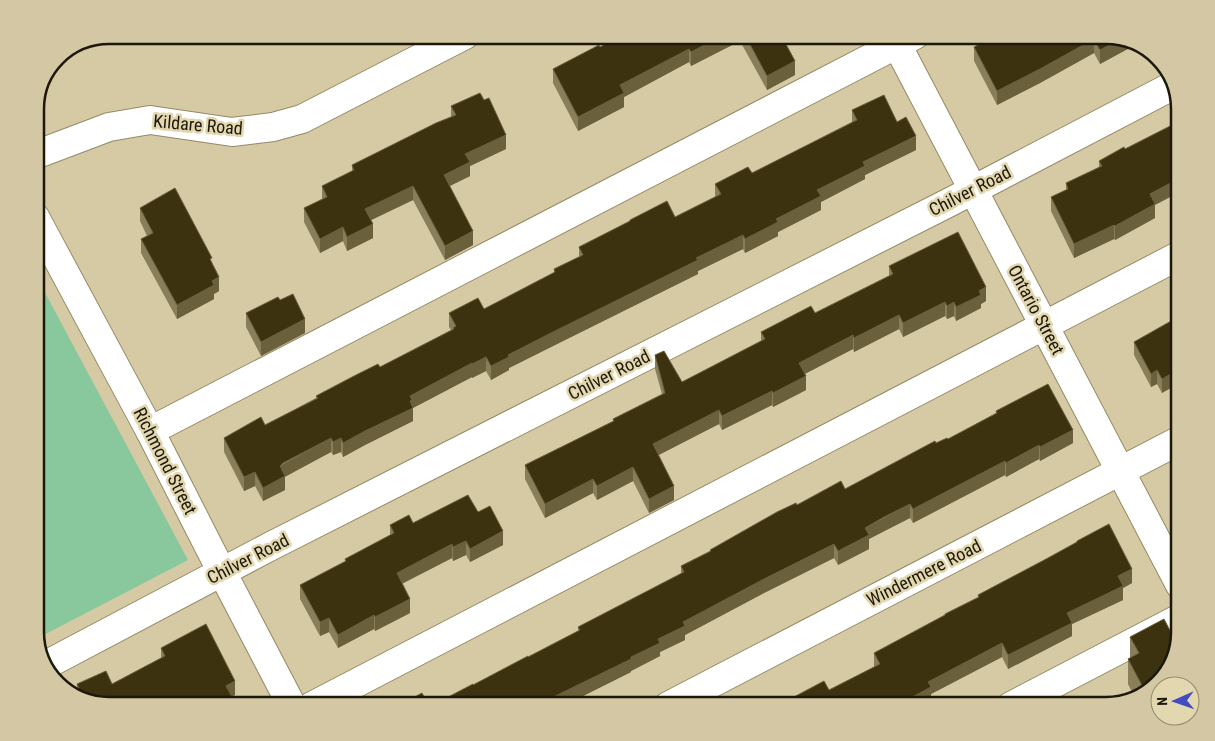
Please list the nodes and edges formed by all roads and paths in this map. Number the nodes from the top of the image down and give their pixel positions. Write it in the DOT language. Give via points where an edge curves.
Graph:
graph roads {
  1 [pos="448,44"];
  2 [pos="890,44"];
  3 [pos="904,44"];
  4 [pos="1168,88"];
  5 [pos="44,151"];
  6 [pos="973,190"];
  7 [pos="44,234"];
  8 [pos="1171,260"];
  9 [pos="1044,326"];
  10 [pos="150,431"];
  11 [pos="1171,444"];
  12 [pos="1120,470"];
  13 [pos="1171,568"];
  14 [pos="222,572"];
  15 [pos="1171,623"];
  16 [pos="51,662"];
  17 [pos="287,697"];
  18 [pos="329,697"];
  19 [pos="685,697"];
  20 [pos="1028,697"];
  1 -- 5 [label="street, Kildare Road" via="302,119 273,127 232,132 150,120 109,126"];
  2 -- 10 [label="street"];
  3 -- 6 [label="street, Ontario Street"];
  4 -- 6 [label="street, Chilver Road"];
  6 -- 9 [label="street, Ontario Street"];
  6 -- 14 [label="street, Chilver Road"];
  7 -- 10 [label="street, Richmond Street"];
  8 -- 9 [label="street"];
  9 -- 12 [label="street, Ontario Street"];
  9 -- 18 [label="street"];
  10 -- 14 [label="street, Richmond Street"];
  11 -- 12 [label="street, Windermere Road"];
  12 -- 13 [label="street, Ontario Street"];
  12 -- 19 [label="street, Windermere Road"];
  14 -- 16 [label="street, Chilver Road"];
  14 -- 17 [label="street, Richmond Street"];
  15 -- 20 [label="street"];
}
